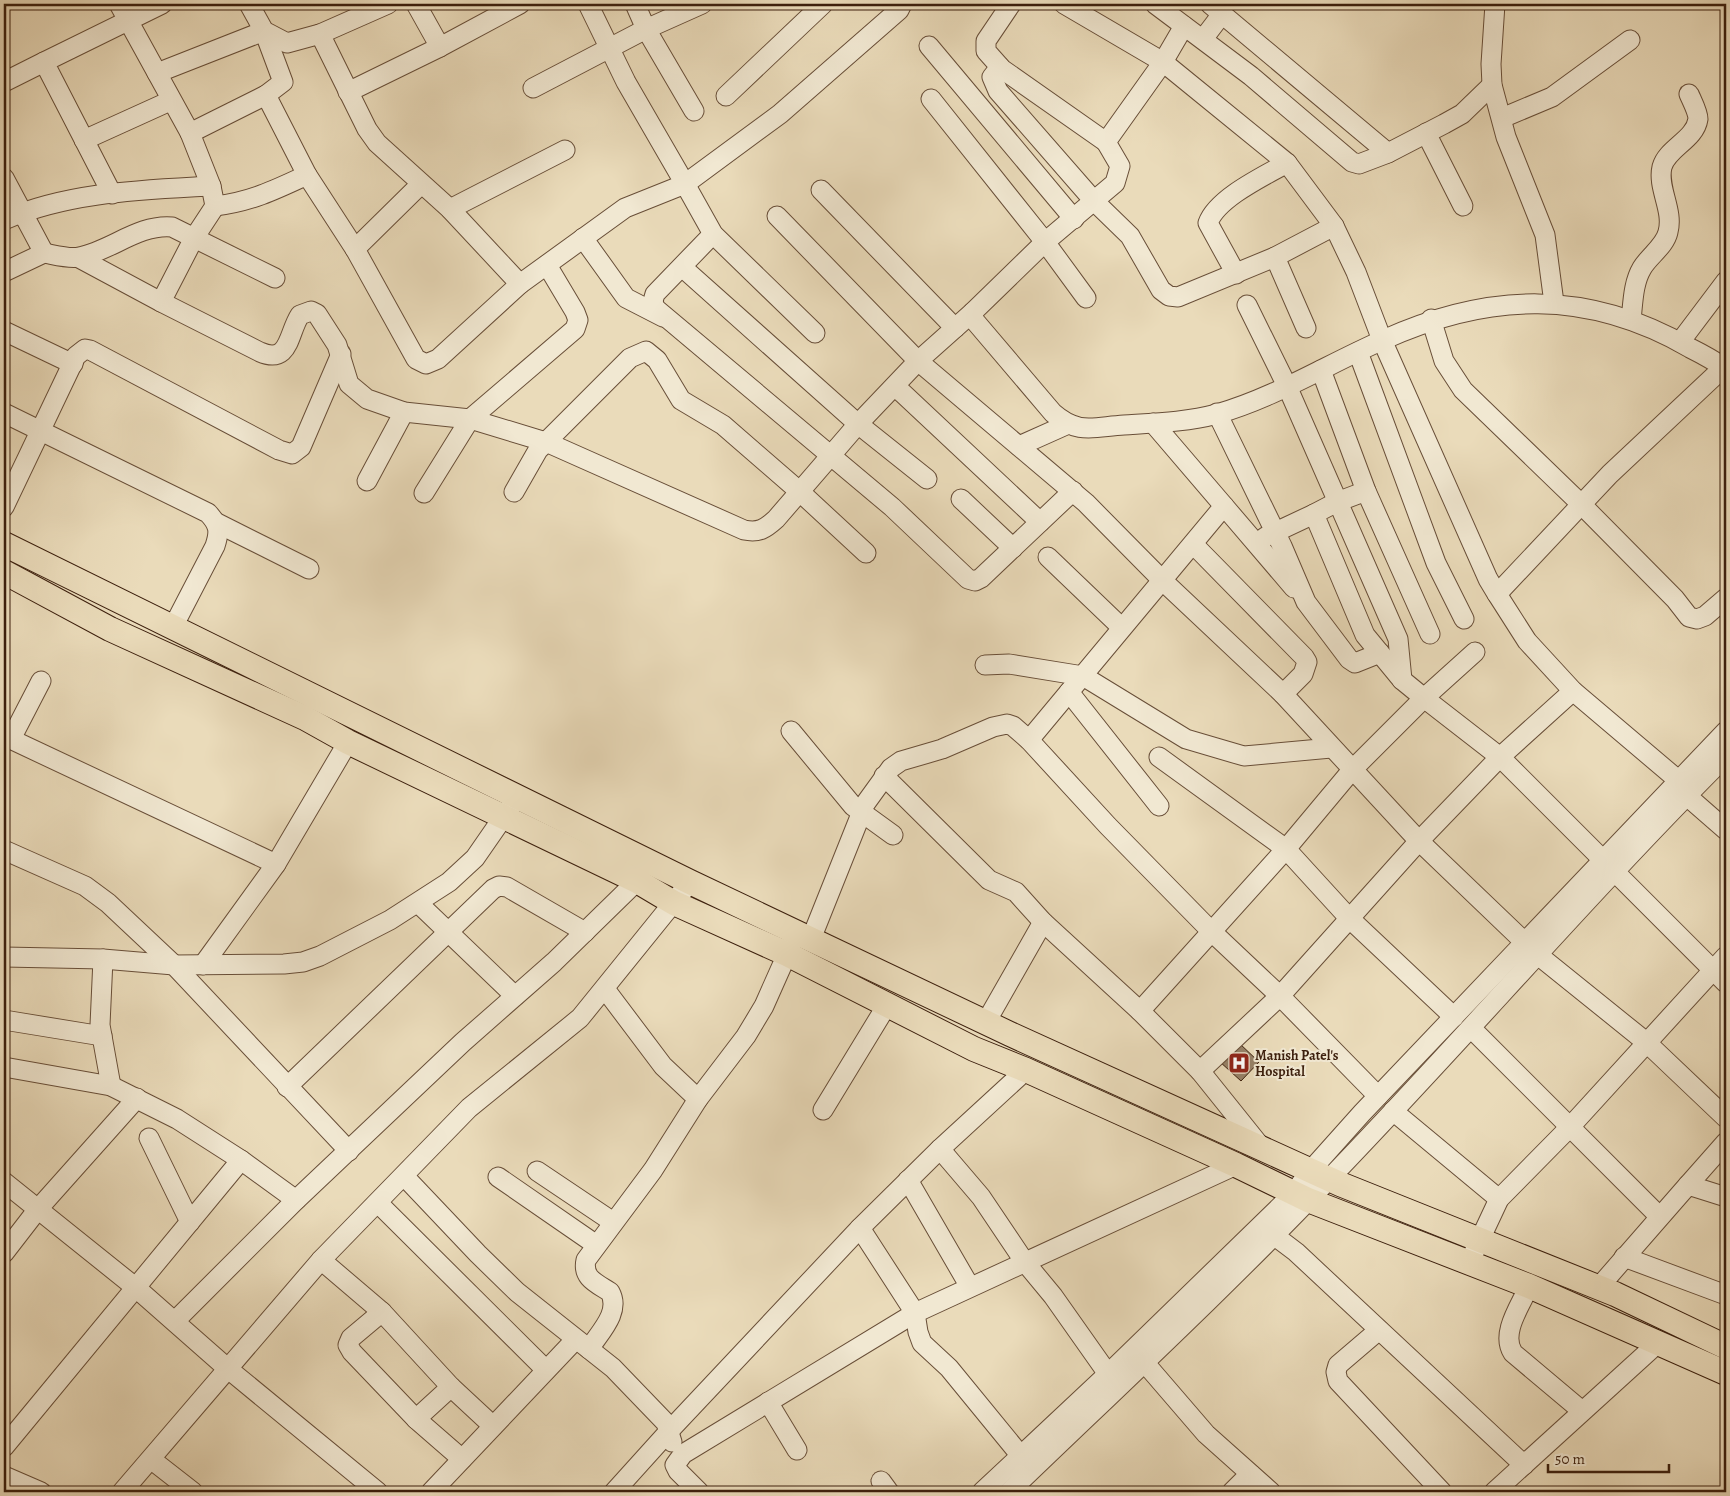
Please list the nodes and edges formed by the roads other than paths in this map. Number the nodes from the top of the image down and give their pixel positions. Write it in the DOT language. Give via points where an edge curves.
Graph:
graph roads {
  1 [pos="119,4"];
  2 [pos="162,4"];
  3 [pos="249,4"];
  4 [pos="388,4"];
  5 [pos="416,4"];
  6 [pos="520,4"];
  7 [pos="588,4"];
  8 [pos="635,4"];
  9 [pos="823,4"];
  10 [pos="902,4"];
  11 [pos="1010,4"];
  12 [pos="1064,4"];
  13 [pos="1155,4"];
  14 [pos="1495,4"];
  15 [pos="694,5"];
  16 [pos="1216,9"];
  17 [pos="129,22"];
  18 [pos="1184,26"];
  19 [pos="646,29"];
  20 [pos="264,31"];
  21 [pos="320,34"];
  22 [pos="1203,39"];
  23 [pos="1630,40"];
  24 [pos="929,46"];
  25 [pos="440,47"];
  26 [pos="611,49"];
  27 [pos="44,62"];
  28 [pos="1163,62"];
  29 [pos="1000,67"];
  30 [pos="156,73"];
  31 [pos="4,82"];
  32 [pos="1492,85"];
  33 [pos="533,88"];
  34 [pos="348,92"];
  35 [pos="1689,94"];
  36 [pos="266,95"];
  37 [pos="726,96"];
  38 [pos="931,99"];
  39 [pos="170,101"];
  40 [pos="694,111"];
  41 [pos="1502,118"];
  42 [pos="1426,133"];
  43 [pos="190,134"];
  44 [pos="84,140"];
  45 [pos="1106,142"];
  46 [pos="566,150"];
  47 [pos="1388,153"];
  48 [pos="1287,162"];
  49 [pos="307,176"];
  50 [pos="4,178"];
  51 [pos="421,184"];
  52 [pos="685,184"];
  53 [pos="211,186"];
  54 [pos="821,190"];
  55 [pos="112,194"];
  56 [pos="1094,201"];
  57 [pos="215,206"];
  58 [pos="1463,206"];
  59 [pos="450,210"];
  60 [pos="22,212"];
  61 [pos="777,216"];
  62 [pos="1074,219"];
  63 [pos="4,220"];
  64 [pos="1334,226"];
  65 [pos="713,234"];
  66 [pos="194,238"];
  67 [pos="583,238"];
  68 [pos="1045,242"];
  69 [pos="355,249"];
  70 [pos="44,253"];
  71 [pos="1275,257"];
  72 [pos="79,258"];
  73 [pos="547,265"];
  74 [pos="682,267"];
  75 [pos="4,272"];
  76 [pos="1236,274"];
  77 [pos="275,278"];
  78 [pos="1726,281"];
  79 [pos="520,284"];
  80 [pos="1086,298"];
  81 [pos="161,302"];
  82 [pos="1554,303"];
  83 [pos="1247,305"];
  84 [pos="973,312"];
  85 [pos="666,318"];
  86 [pos="1431,320"];
  87 [pos="1631,320"];
  88 [pos="955,328"];
  89 [pos="1306,328"];
  90 [pos="4,331"];
  91 [pos="815,333"];
  92 [pos="1382,340"];
  93 [pos="1680,342"];
  94 [pos="1358,352"];
  95 [pos="340,354"];
  96 [pos="918,361"];
  97 [pos="73,364"];
  98 [pos="1725,368"];
  99 [pos="1321,370"];
  100 [pos="895,386"];
  101 [pos="1286,386"];
  102 [pos="404,412"];
  103 [pos="4,414"];
  104 [pos="1218,414"];
  105 [pos="470,419"];
  106 [pos="1153,423"];
  107 [pos="858,424"];
  108 [pos="1066,425"];
  109 [pos="40,430"];
  110 [pos="546,442"];
  111 [pos="1019,446"];
  112 [pos="830,456"];
  113 [pos="927,479"];
  114 [pos="367,481"];
  115 [pos="800,490"];
  116 [pos="1073,491"];
  117 [pos="1366,491"];
  118 [pos="514,492"];
  119 [pos="424,493"];
  120 [pos="961,499"];
  121 [pos="1337,502"];
  122 [pos="1581,504"];
  123 [pos="1224,506"];
  124 [pos="4,507"];
  125 [pos="1314,514"];
  126 [pos="1040,522"];
  127 [pos="217,523"];
  128 [pos="1275,532"];
  129 [pos="1255,542"];
  130 [pos="4,544"];
  131 [pos="1194,545"];
  132 [pos="1013,548"];
  133 [pos="866,553"];
  134 [pos="1048,557"];
  135 [pos="309,569"];
  136 [pos="4,572"];
  137 [pos="1163,580"];
  138 [pos="1497,594"];
  139 [pos="1726,598"];
  140 [pos="1306,602"];
  141 [pos="1464,620"];
  142 [pos="173,627"];
  143 [pos="1121,627"];
  144 [pos="1430,634"];
  145 [pos="1475,652"];
  146 [pos="1380,653"];
  147 [pos="985,664"];
  148 [pos="1083,676"];
  149 [pos="41,680"];
  150 [pos="1402,680"];
  151 [pos="1573,691"];
  152 [pos="1069,692"];
  153 [pos="1283,694"];
  154 [pos="1424,698"];
  155 [pos="791,730"];
  156 [pos="1726,731"];
  157 [pos="7,738"];
  158 [pos="1029,740"];
  159 [pos="348,742"];
  160 [pos="1330,748"];
  161 [pos="1726,756"];
  162 [pos="1159,757"];
  163 [pos="1500,757"];
  164 [pos="1352,770"];
  165 [pos="884,776"];
  166 [pos="1682,788"];
  167 [pos="517,796"];
  168 [pos="1159,806"];
  169 [pos="861,813"];
  170 [pos="504,816"];
  171 [pos="1726,830"];
  172 [pos="893,835"];
  173 [pos="1419,841"];
  174 [pos="1286,849"];
  175 [pos="4,850"];
  176 [pos="276,864"];
  177 [pos="1609,865"];
  178 [pos="637,881"];
  179 [pos="690,882"];
  180 [pos="418,903"];
  181 [pos="674,903"];
  182 [pos="1349,918"];
  183 [pos="1043,922"];
  184 [pos="449,931"];
  185 [pos="1211,931"];
  186 [pos="586,932"];
  187 [pos="804,936"];
  188 [pos="1532,948"];
  189 [pos="787,954"];
  190 [pos="4,957"];
  191 [pos="102,959"];
  192 [pos="174,964"];
  193 [pos="204,965"];
  194 [pos="1722,970"];
  195 [pos="606,989"];
  196 [pos="514,996"];
  197 [pos="1280,996"];
  198 [pos="887,1005"];
  199 [pos="1140,1011"];
  200 [pos="1454,1017"];
  201 [pos="4,1020"];
  202 [pos="986,1022"];
  203 [pos="1472,1029"];
  204 [pos="102,1036"];
  205 [pos="1646,1042"];
  206 [pos="4,1067"];
  207 [pos="1026,1070"];
  208 [pos="1200,1071"];
  209 [pos="111,1086"];
  210 [pos="287,1087"];
  211 [pos="1378,1096"];
  212 [pos="136,1098"];
  213 [pos="698,1099"];
  214 [pos="823,1110"];
  215 [pos="1394,1111"];
  216 [pos="1726,1118"];
  217 [pos="1569,1128"];
  218 [pos="149,1138"];
  219 [pos="1726,1142"];
  220 [pos="1261,1147"];
  221 [pos="940,1149"];
  222 [pos="349,1151"];
  223 [pos="241,1160"];
  224 [pos="1236,1165"];
  225 [pos="537,1171"];
  226 [pos="1320,1174"];
  227 [pos="404,1176"];
  228 [pos="498,1177"];
  229 [pos="908,1180"];
  230 [pos="4,1182"];
  231 [pos="1688,1185"];
  232 [pos="1301,1197"];
  233 [pos="1726,1197"];
  234 [pos="1499,1199"];
  235 [pos="296,1200"];
  236 [pos="378,1203"];
  237 [pos="38,1209"];
  238 [pos="1659,1216"];
  239 [pos="190,1222"];
  240 [pos="612,1222"];
  241 [pos="860,1228"];
  242 [pos="1275,1236"];
  243 [pos="1480,1240"];
  244 [pos="595,1244"];
  245 [pos="4,1253"];
  246 [pos="1624,1258"];
  247 [pos="321,1260"];
  248 [pos="1024,1261"];
  249 [pos="1469,1263"];
  250 [pos="1530,1286"];
  251 [pos="135,1287"];
  252 [pos="970,1287"];
  253 [pos="1599,1288"];
  254 [pos="1726,1295"];
  255 [pos="382,1312"];
  256 [pos="915,1313"];
  257 [pos="175,1321"];
  258 [pos="1379,1330"];
  259 [pos="1659,1342"];
  260 [pos="582,1344"];
  261 [pos="1726,1347"];
  262 [pos="1144,1362"];
  263 [pos="227,1368"];
  264 [pos="546,1370"];
  265 [pos="1726,1373"];
  266 [pos="1108,1374"];
  267 [pos="451,1387"];
  268 [pos="768,1402"];
  269 [pos="1582,1411"];
  270 [pos="416,1419"];
  271 [pos="493,1426"];
  272 [pos="670,1430"];
  273 [pos="4,1446"];
  274 [pos="797,1450"];
  275 [pos="1021,1456"];
  276 [pos="462,1459"];
  277 [pos="152,1460"];
  278 [pos="675,1465"];
  279 [pos="1524,1465"];
  280 [pos="1250,1474"];
  281 [pos="4,1476"];
  282 [pos="624,1489"];
  283 [pos="41,1492"];
  284 [pos="122,1492"];
  285 [pos="193,1492"];
  286 [pos="378,1492"];
  287 [pos="431,1492"];
  288 [pos="699,1492"];
  289 [pos="982,1492"];
  290 [pos="1009,1492"];
  291 [pos="1232,1492"];
  292 [pos="1272,1492"];
  293 [pos="1442,1492"];
  294 [pos="1494,1492"];
  1 -- 17 [label="street"];
  2 -- 17 [label="street"];
  3 -- 20 [label="street"];
  4 -- 21 [label="street"];
  5 -- 25 [label="street"];
  6 -- 25 [label="street"];
  7 -- 26 [label="street"];
  8 -- 19 [label="street"];
  9 -- 37 [label="street"];
  10 -- 52 [label="street" via="780,114"];
  11 -- 29 [label="street" via="986,41 986,51"];
  12 -- 28 [label="street"];
  13 -- 18 [label="street"];
  14 -- 32 [label="street"];
  15 -- 19 [label="street"];
  16 -- 22 [label="street"];
  16 -- 47 [label="street"];
  17 -- 27 [label="street"];
  17 -- 30 [label="street"];
  18 -- 22 [label="street"];
  18 -- 28 [label="street"];
  19 -- 26 [label="street"];
  19 -- 40 [label="street"];
  20 -- 21 [label="street" via="287,43"];
  20 -- 30 [label="street"];
  20 -- 36 [label="street" via="283,82"];
  21 -- 34 [label="street"];
  22 -- 47 [label="street" via="1352,162 1359,164"];
  23 -- 41 [label="street" via="1552,97"];
  24 -- 62 [label="street"];
  25 -- 34 [label="street"];
  26 -- 33 [label="street"];
  26 -- 52 [label="street" via="626,82"];
  27 -- 31 [label="street"];
  27 -- 44 [label="street"];
  28 -- 45 [label="street"];
  28 -- 48 [label="street"];
  29 -- 45 [label="street"];
  29 -- 56 [label="street" via="992,77 998,91"];
  30 -- 39 [label="street"];
  32 -- 41 [label="street"];
  32 -- 42 [label="street" via="1462,114"];
  34 -- 51 [label="street" via="377,143"];
  35 -- 87 [label="street" via="1698,118 1695,128 1662,166 1668,232 1637,278"];
  36 -- 43 [label="street"];
  36 -- 49 [label="street"];
  38 -- 68 [label="street"];
  39 -- 43 [label="street"];
  39 -- 44 [label="street"];
  41 -- 82 [label="street" via="1506,137 1545,235"];
  42 -- 47 [label="street"];
  42 -- 58 [label="street"];
  43 -- 53 [label="street"];
  44 -- 55 [label="street"];
  45 -- 56 [label="street" via="1120,166 1119,175 1115,183"];
  46 -- 59 [label="street"];
  48 -- 64 [label="street"];
  48 -- 76 [label="street" via="1245,186 1211,214 1208,223 1212,234"];
  49 -- 57 [label="street" via="239,204"];
  49 -- 69 [label="street"];
  50 -- 60 [label="street"];
  51 -- 59 [label="street"];
  51 -- 69 [label="street"];
  52 -- 65 [label="street"];
  52 -- 67 [label="street" via="625,208"];
  53 -- 55 [label="street"];
  53 -- 57 [label="street"];
  54 -- 88 [label="street"];
  55 -- 60 [label="street" via="82,196"];
  56 -- 62 [label="street"];
  56 -- 76 [label="street" via="1130,236 1161,290 1169,296 1178,297"];
  57 -- 66 [label="street"];
  59 -- 79 [label="street"];
  60 -- 63 [label="street"];
  60 -- 70 [label="street"];
  61 -- 96 [label="street"];
  62 -- 68 [label="street"];
  64 -- 71 [label="street"];
  64 -- 92 [label="street"];
  65 -- 74 [label="street"];
  65 -- 91 [label="street"];
  66 -- 72 [label="street" via="172,226 164,226"];
  66 -- 77 [label="street"];
  66 -- 81 [label="street"];
  67 -- 73 [label="street"];
  67 -- 85 [label="street" via="626,298"];
  68 -- 80 [label="street"];
  68 -- 84 [label="street"];
  69 -- 79 [label="street" via="416,359 426,364 438,359"];
  70 -- 72 [label="street"];
  70 -- 75 [label="street"];
  71 -- 76 [label="street"];
  71 -- 89 [label="street"];
  72 -- 81 [label="street"];
  73 -- 79 [label="street"];
  73 -- 105 [label="street" via="575,312 578,320 575,329"];
  74 -- 85 [label="street" via="655,294 655,308"];
  74 -- 107 [label="street"];
  78 -- 93 [label="street"];
  81 -- 95 [label="street" via="260,352 275,356 285,349 300,315 311,311 322,321"];
  82 -- 86 [label="street" via="1503,304"];
  82 -- 87 [label="street"];
  83 -- 101 [label="street"];
  84 -- 88 [label="street"];
  84 -- 108 [label="street" via="974,320"];
  85 -- 112 [label="street"];
  86 -- 92 [label="street"];
  86 -- 122 [label="street" via="1444,361 1463,390"];
  87 -- 93 [label="street"];
  88 -- 96 [label="street"];
  90 -- 97 [label="street"];
  92 -- 94 [label="street"];
  92 -- 138 [label="street"];
  93 -- 98 [label="street"];
  94 -- 99 [label="street"];
  94 -- 141 [label="street" via="1436,563"];
  95 -- 97 [label="street" via="301,447 292,454 90,350 79,352"];
  95 -- 102 [label="street" via="349,384 358,394"];
  96 -- 100 [label="street"];
  96 -- 111 [label="street"];
  97 -- 109 [label="street"];
  98 -- 122 [label="street"];
  99 -- 101 [label="street"];
  99 -- 117 [label="street"];
  100 -- 107 [label="street"];
  100 -- 126 [label="street"];
  101 -- 104 [label="street"];
  101 -- 121 [label="street"];
  102 -- 105 [label="street"];
  102 -- 114 [label="street"];
  103 -- 109 [label="street"];
  104 -- 106 [label="street"];
  104 -- 128 [label="street"];
  105 -- 110 [label="street"];
  105 -- 119 [label="street"];
  106 -- 108 [label="street" via="1088,428"];
  106 -- 123 [label="street"];
  107 -- 112 [label="street"];
  107 -- 113 [label="street"];
  108 -- 111 [label="street"];
  109 -- 124 [label="street"];
  109 -- 127 [label="street" via="208,513"];
  110 -- 115 [label="street" via="744,530 756,532 766,528"];
  110 -- 115 [label="street" via="630,358 646,351 657,360 681,400 723,425"];
  110 -- 118 [label="street" via="530,462"];
  111 -- 116 [label="street"];
  112 -- 115 [label="street"];
  112 -- 132 [label="street" via="892,507 968,580 981,578"];
  115 -- 133 [label="street"];
  116 -- 126 [label="street"];
  116 -- 137 [label="street"];
  117 -- 121 [label="street"];
  117 -- 144 [label="street"];
  120 -- 132 [label="street"];
  121 -- 125 [label="street"];
  121 -- 150 [label="street" via="1398,639"];
  122 -- 138 [label="street"];
  122 -- 139 [label="street" via="1689,617 1705,616"];
  123 -- 129 [label="street"];
  123 -- 131 [label="street"];
  125 -- 128 [label="street"];
  125 -- 146 [label="street" via="1365,635"];
  126 -- 132 [label="street"];
  127 -- 135 [label="street"];
  127 -- 142 [label="street" via="219,533 215,546"];
  128 -- 129 [label="street"];
  128 -- 140 [label="street"];
  129 -- 140 [label="street"];
  130 -- 142 [label="main road"];
  131 -- 137 [label="street"];
  131 -- 153 [label="street" via="1307,662 1303,674"];
  134 -- 143 [label="street"];
  136 -- 159 [label="main road" via="110,629 304,718"];
  137 -- 143 [label="street"];
  137 -- 153 [label="street"];
  138 -- 151 [label="street" via="1527,641"];
  140 -- 146 [label="street" via="1349,659 1361,662"];
  142 -- 167 [label="main road"];
  143 -- 148 [label="street"];
  145 -- 154 [label="street"];
  146 -- 150 [label="street"];
  147 -- 148 [label="street" via="1009,664"];
  148 -- 152 [label="street"];
  148 -- 160 [label="street" via="1186,739 1232,755"];
  149 -- 157 [label="street"];
  150 -- 154 [label="street"];
  151 -- 163 [label="street"];
  151 -- 166 [label="street"];
  152 -- 158 [label="street"];
  152 -- 168 [label="street"];
  153 -- 160 [label="street"];
  154 -- 163 [label="street"];
  154 -- 164 [label="street"];
  155 -- 169 [label="street"];
  156 -- 166 [label="street"];
  157 -- 176 [label="street"];
  158 -- 165 [label="street" via="1013,726 1000,725 901,762"];
  158 -- 185 [label="street"];
  159 -- 170 [label="main road"];
  159 -- 176 [label="street"];
  160 -- 164 [label="street"];
  161 -- 166 [label="street"];
  162 -- 174 [label="street"];
  163 -- 173 [label="street"];
  163 -- 177 [label="street"];
  164 -- 173 [label="street"];
  164 -- 174 [label="street"];
  165 -- 169 [label="street"];
  165 -- 183 [label="street" via="988,880 1016,892"];
  166 -- 171 [label="street"];
  166 -- 177 [label="street"];
  167 -- 170 [label="street"];
  167 -- 179 [label="main road"];
  169 -- 172 [label="street"];
  169 -- 187 [label="street"];
  170 -- 178 [label="main road"];
  170 -- 180 [label="street" via="463,872"];
  173 -- 182 [label="street"];
  173 -- 188 [label="street"];
  174 -- 182 [label="street"];
  174 -- 185 [label="street"];
  175 -- 192 [label="street" via="98,894"];
  176 -- 193 [label="street"];
  177 -- 188 [label="street"];
  177 -- 194 [label="street"];
  178 -- 181 [label="main road"];
  178 -- 186 [label="street"];
  179 -- 181 [label="street"];
  179 -- 187 [label="main road"];
  180 -- 184 [label="street"];
  180 -- 193 [label="street" via="320,956 302,962"];
  181 -- 189 [label="main road"];
  181 -- 195 [label="street"];
  182 -- 197 [label="street"];
  182 -- 200 [label="street"];
  183 -- 199 [label="street"];
  183 -- 202 [label="street"];
  184 -- 186 [label="street" via="499,886 518,893"];
  184 -- 196 [label="street"];
  184 -- 210 [label="street"];
  185 -- 197 [label="street"];
  185 -- 199 [label="street"];
  186 -- 196 [label="street"];
  187 -- 189 [label="street"];
  187 -- 202 [label="main road"];
  188 -- 200 [label="street"];
  188 -- 203 [label="street"];
  188 -- 205 [label="street"];
  189 -- 198 [label="main road"];
  189 -- 213 [label="street" via="755,1021"];
  190 -- 191 [label="street"];
  191 -- 192 [label="street"];
  191 -- 204 [label="street" via="99,1006"];
  192 -- 193 [label="street"];
  192 -- 210 [label="street"];
  194 -- 205 [label="street"];
  195 -- 213 [label="street" via="663,1066"];
  195 -- 227 [label="street" via="580,1018 469,1108"];
  196 -- 222 [label="street"];
  197 -- 208 [label="street"];
  197 -- 211 [label="street"];
  198 -- 207 [label="main road" via="974,1049"];
  198 -- 214 [label="street"];
  199 -- 208 [label="street"];
  200 -- 211 [label="street"];
  201 -- 204 [label="street"];
  202 -- 220 [label="main road"];
  203 -- 215 [label="street"];
  203 -- 217 [label="street"];
  204 -- 209 [label="street"];
  205 -- 216 [label="street"];
  205 -- 217 [label="street"];
  206 -- 209 [label="street"];
  207 -- 221 [label="street"];
  207 -- 224 [label="main road"];
  208 -- 220 [label="street"];
  209 -- 212 [label="street"];
  210 -- 222 [label="street"];
  211 -- 226 [label="street"];
  212 -- 223 [label="street" via="177,1119"];
  212 -- 237 [label="street"];
  213 -- 240 [label="street" via="653,1170"];
  215 -- 226 [label="street"];
  215 -- 234 [label="street"];
  217 -- 234 [label="street"];
  217 -- 238 [label="street"];
  218 -- 239 [label="street"];
  219 -- 231 [label="street"];
  220 -- 226 [label="main road"];
  221 -- 229 [label="street"];
  221 -- 248 [label="street" via="981,1198"];
  222 -- 235 [label="street"];
  223 -- 235 [label="street"];
  223 -- 239 [label="street"];
  224 -- 232 [label="main road"];
  224 -- 248 [label="street"];
  225 -- 240 [label="street"];
  226 -- 232 [label="street"];
  226 -- 243 [label="main road"];
  227 -- 236 [label="street"];
  227 -- 260 [label="street" via="504,1279"];
  228 -- 244 [label="street"];
  229 -- 241 [label="street"];
  229 -- 252 [label="street"];
  230 -- 237 [label="street"];
  231 -- 233 [label="street"];
  231 -- 238 [label="street"];
  232 -- 242 [label="street"];
  232 -- 249 [label="main road"];
  232 -- 266 [label="street"];
  234 -- 243 [label="street"];
  235 -- 257 [label="street"];
  236 -- 247 [label="street"];
  236 -- 264 [label="street"];
  237 -- 245 [label="street"];
  237 -- 251 [label="street"];
  238 -- 246 [label="street"];
  239 -- 251 [label="street"];
  240 -- 244 [label="street"];
  241 -- 256 [label="street"];
  241 -- 272 [label="street"];
  242 -- 258 [label="street"];
  242 -- 262 [label="street"];
  243 -- 249 [label="street"];
  243 -- 253 [label="main road"];
  244 -- 260 [label="street" via="584,1268 592,1281 610,1292 614,1305 611,1315"];
  246 -- 253 [label="street"];
  246 -- 254 [label="street"];
  247 -- 255 [label="street"];
  247 -- 263 [label="street"];
  248 -- 252 [label="street"];
  248 -- 266 [label="street"];
  249 -- 250 [label="main road"];
  250 -- 259 [label="main road"];
  250 -- 269 [label="street" via="1510,1329 1510,1347"];
  251 -- 257 [label="street"];
  251 -- 273 [label="street"];
  252 -- 256 [label="street"];
  253 -- 261 [label="main road"];
  255 -- 267 [label="street"];
  255 -- 270 [label="street" via="358,1331 348,1345"];
  256 -- 268 [label="street"];
  256 -- 275 [label="street" via="922,1343 950,1368"];
  257 -- 263 [label="street"];
  258 -- 279 [label="street"];
  258 -- 293 [label="street" via="1338,1366 1338,1381"];
  259 -- 265 [label="main road"];
  259 -- 269 [label="street"];
  260 -- 264 [label="street"];
  260 -- 272 [label="street" via="613,1368"];
  262 -- 280 [label="street" via="1206,1434"];
  262 -- 290 [label="street"];
  263 -- 277 [label="street"];
  263 -- 286 [label="street"];
  264 -- 271 [label="street"];
  266 -- 275 [label="street"];
  267 -- 270 [label="street"];
  267 -- 271 [label="street"];
  268 -- 274 [label="street"];
  268 -- 278 [label="street" via="683,1454"];
  269 -- 279 [label="street"];
  270 -- 276 [label="street"];
  271 -- 276 [label="street"];
  272 -- 278 [label="street"];
  272 -- 282 [label="street"];
  275 -- 289 [label="street"];
  276 -- 287 [label="street"];
  277 -- 284 [label="street"];
  277 -- 285 [label="street"];
  278 -- 288 [label="street"];
  279 -- 294 [label="street"];
  280 -- 291 [label="street"];
  280 -- 292 [label="street"];
  281 -- 283 [label="street"];
}
